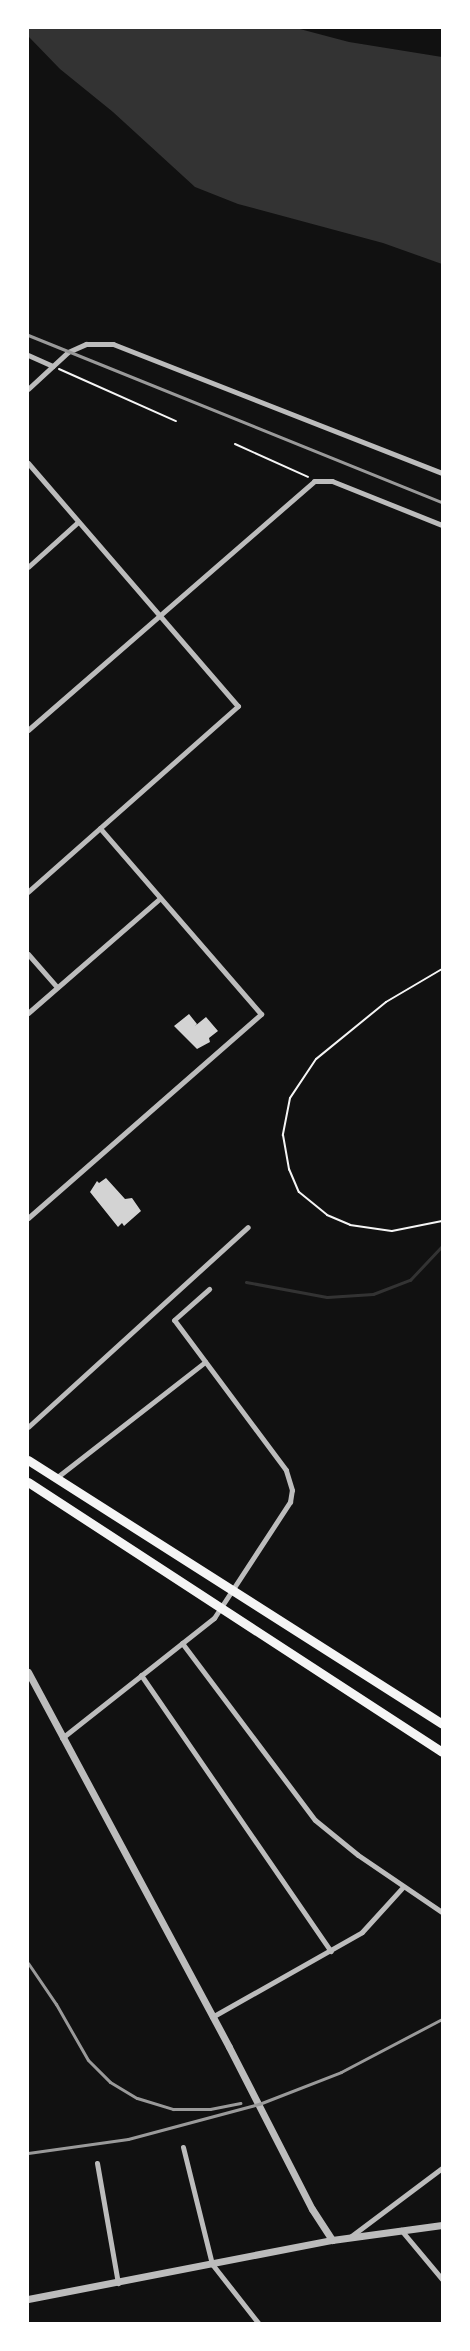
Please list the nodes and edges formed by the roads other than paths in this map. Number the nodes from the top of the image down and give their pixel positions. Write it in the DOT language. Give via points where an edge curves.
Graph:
graph roads {
  1 [pos="28,356"];
  2 [pos="53,366"];
  3 [pos="28,389"];
  4 [pos="28,463"];
  5 [pos="442,473"];
  6 [pos="78,522"];
  7 [pos="442,525"];
  8 [pos="28,567"];
  9 [pos="159,614"];
  10 [pos="28,730"];
  11 [pos="100,828"];
  12 [pos="28,892"];
  13 [pos="159,899"];
  14 [pos="28,954"];
  15 [pos="57,987"];
  16 [pos="28,1013"];
  17 [pos="28,1218"];
  18 [pos="248,1227"];
  19 [pos="209,1289"];
  20 [pos="205,1362"];
  21 [pos="28,1427"];
  22 [pos="28,1460"];
  23 [pos="56,1478"];
  24 [pos="28,1482"];
  25 [pos="233,1589"];
  26 [pos="220,1609"];
  27 [pos="182,1643"];
  28 [pos="28,1672"];
  29 [pos="141,1676"];
  30 [pos="442,1724"];
  31 [pos="62,1739"];
  32 [pos="442,1752"];
  33 [pos="403,1887"];
  34 [pos="442,1912"];
  35 [pos="331,1951"];
  36 [pos="212,2017"];
  37 [pos="183,2147"];
  38 [pos="98,2163"];
  39 [pos="442,2168"];
  40 [pos="442,2225"];
  41 [pos="401,2230"];
  42 [pos="350,2237"];
  43 [pos="332,2240"];
  44 [pos="212,2264"];
  45 [pos="442,2278"];
  46 [pos="118,2283"];
  47 [pos="28,2299"];
  48 [pos="260,2324"];
  1 -- 2 [label="street"];
  2 -- 3 [label="street"];
  2 -- 5 [label="street" via="68,352 95,343 126,348"];
  4 -- 6 [label="street"];
  6 -- 8 [label="street"];
  6 -- 9 [label="street"];
  7 -- 9 [label="street" via="332,481 314,481"];
  9 -- 10 [label="street"];
  9 -- 11 [label="street" via="238,706"];
  11 -- 12 [label="street"];
  11 -- 13 [label="street"];
  13 -- 15 [label="street"];
  13 -- 17 [label="street" via="261,1014"];
  14 -- 15 [label="street"];
  15 -- 16 [label="street"];
  18 -- 21 [label="street"];
  19 -- 20 [label="street" via="174,1320"];
  20 -- 23 [label="street"];
  20 -- 25 [label="street" via="282,1465 292,1490 287,1508"];
  22 -- 23 [label="main road"];
  23 -- 25 [label="main road"];
  24 -- 26 [label="main road"];
  25 -- 26 [label="street"];
  25 -- 30 [label="main road"];
  26 -- 27 [label="street"];
  26 -- 32 [label="main road"];
  27 -- 29 [label="street"];
  27 -- 33 [label="street" via="315,1820"];
  28 -- 31 [label="street"];
  29 -- 31 [label="street"];
  29 -- 35 [label="street"];
  31 -- 36 [label="street"];
  33 -- 34 [label="street"];
  33 -- 35 [label="street" via="374,1921"];
  35 -- 36 [label="street"];
  36 -- 43 [label="street" via="312,2209"];
  37 -- 44 [label="street"];
  38 -- 46 [label="street"];
  39 -- 42 [label="street"];
  40 -- 41 [label="street"];
  41 -- 42 [label="street"];
  41 -- 45 [label="street"];
  42 -- 43 [label="street"];
  43 -- 44 [label="street"];
  44 -- 46 [label="street"];
  44 -- 48 [label="street"];
  46 -- 47 [label="street"];
}
